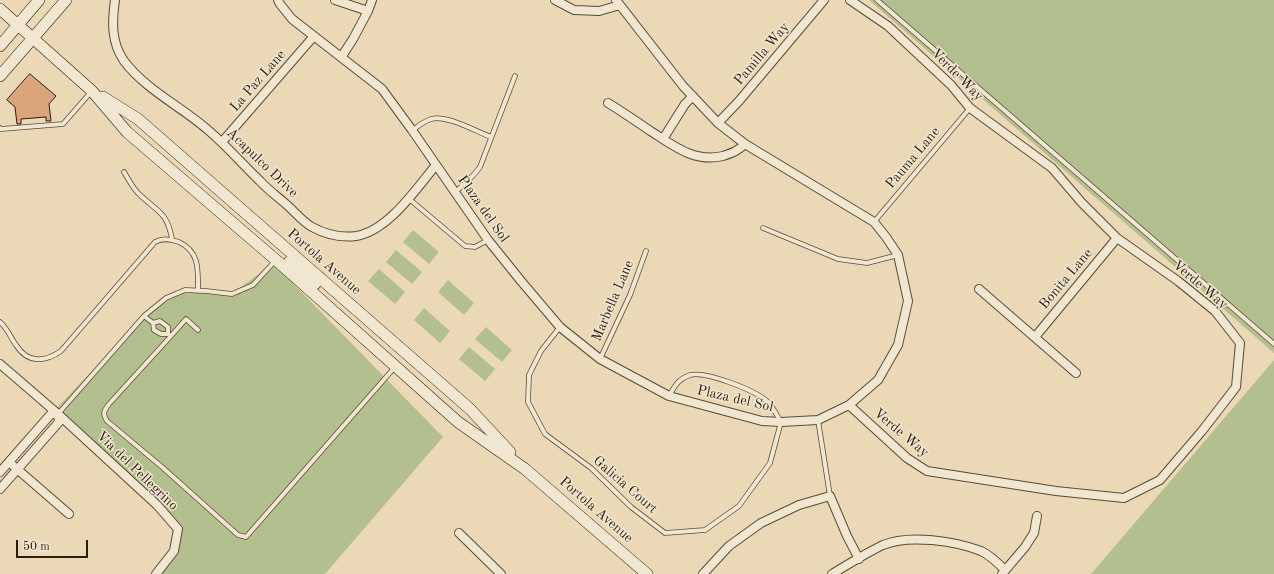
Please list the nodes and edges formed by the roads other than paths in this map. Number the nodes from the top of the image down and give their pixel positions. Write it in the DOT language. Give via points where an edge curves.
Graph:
graph roads {
  1 [pos="39,0"];
  2 [pos="66,0"];
  3 [pos="115,0"];
  4 [pos="335,0"];
  5 [pos="372,0"];
  6 [pos="555,0"];
  7 [pos="824,0"];
  8 [pos="850,0"];
  9 [pos="877,0"];
  10 [pos="281,1"];
  11 [pos="618,2"];
  12 [pos="0,9"];
  13 [pos="368,11"];
  14 [pos="18,25"];
  15 [pos="314,36"];
  16 [pos="32,38"];
  17 [pos="0,46"];
  18 [pos="342,56"];
  19 [pos="0,76"];
  20 [pos="515,76"];
  21 [pos="92,91"];
  22 [pos="693,96"];
  23 [pos="608,103"];
  24 [pos="970,108"];
  25 [pos="718,123"];
  26 [pos="0,129"];
  27 [pos="412,130"];
  28 [pos="491,137"];
  29 [pos="663,139"];
  30 [pos="222,142"];
  31 [pos="744,144"];
  32 [pos="436,165"];
  33 [pos="124,172"];
  34 [pos="455,192"];
  35 [pos="408,198"];
  36 [pos="874,222"];
  37 [pos="763,228"];
  38 [pos="1117,238"];
  39 [pos="172,240"];
  40 [pos="488,240"];
  41 [pos="646,251"];
  42 [pos="898,255"];
  43 [pos="276,260"];
  44 [pos="979,289"];
  45 [pos="198,290"];
  46 [pos="344,299"];
  47 [pos="144,316"];
  48 [pos="0,322"];
  49 [pos="153,323"];
  50 [pos="560,328"];
  51 [pos="198,330"];
  52 [pos="169,335"];
  53 [pos="1034,337"];
  54 [pos="1274,344"];
  55 [pos="600,359"];
  56 [pos="0,364"];
  57 [pos="395,366"];
  58 [pos="1076,373"];
  59 [pos="669,396"];
  60 [pos="849,405"];
  61 [pos="58,414"];
  62 [pos="818,420"];
  63 [pos="781,422"];
  64 [pos="9,462"];
  65 [pos="525,469"];
  66 [pos="18,470"];
  67 [pos="0,472"];
  68 [pos="0,489"];
  69 [pos="830,496"];
  70 [pos="69,514"];
  71 [pos="1037,516"];
  72 [pos="459,533"];
  73 [pos="859,559"];
  74 [pos="1003,572"];
  75 [pos="156,574"];
  76 [pos="501,574"];
  77 [pos="647,574"];
  78 [pos="703,574"];
  79 [pos="832,574"];
  1 -- 14 [label="main road"];
  2 -- 16 [label="main road"];
  3 -- 30 [label="street, Acapulco Drive" via="112,21 114,42 124,60 134,72"];
  4 -- 13 [label="street"];
  5 -- 13 [label="street"];
  6 -- 11 [label="street" via="574,10 600,11"];
  7 -- 25 [label="street, Pamilla Way"];
  8 -- 24 [label="street, Verde Way" via="888,26 951,85"];
  9 -- 54 [label="lane"];
  10 -- 15 [label="street, Plaza del Sol" via="292,19"];
  11 -- 22 [label="street, Plaza del Sol"];
  12 -- 14 [label="main road, Portola Avenue"];
  13 -- 18 [label="street"];
  14 -- 16 [label="main road, Portola Avenue"];
  14 -- 17 [label="main road"];
  15 -- 18 [label="street, Plaza del Sol"];
  15 -- 30 [label="street, La Paz Lane"];
  16 -- 19 [label="main road"];
  16 -- 21 [label="main road, Portola Avenue"];
  18 -- 27 [label="street, Plaza del Sol" via="382,88"];
  20 -- 28 [label="lane"];
  21 -- 26 [label="lane" via="63,124"];
  21 -- 43 [label="main road, Portola Avenue" via="128,132"];
  21 -- 46 [label="main road, Portola Avenue" via="138,120"];
  22 -- 25 [label="street, Plaza del Sol"];
  22 -- 29 [label="street"];
  23 -- 29 [label="street"];
  24 -- 36 [label="lane, Pauma Lane"];
  24 -- 38 [label="street, Verde Way" via="1052,168"];
  25 -- 31 [label="street, Plaza del Sol"];
  27 -- 28 [label="lane" via="428,120 438,118 450,120"];
  27 -- 32 [label="street, Plaza del Sol"];
  28 -- 34 [label="lane" via="476,173"];
  29 -- 31 [label="street" via="684,152 710,158 731,154"];
  30 -- 35 [label="street, Acapulco Drive" via="260,182 311,226 328,234 358,236 380,227"];
  31 -- 36 [label="street, Plaza del Sol"];
  32 -- 34 [label="street, Plaza del Sol"];
  32 -- 35 [label="street, Acapulco Drive"];
  33 -- 39 [label="lane" via="140,195 164,217 169,225"];
  34 -- 40 [label="street, Plaza del Sol"];
  35 -- 40 [label="lane" via="465,246 475,247"];
  36 -- 42 [label="street, Plaza del Sol"];
  37 -- 42 [label="lane" via="838,259 867,263"];
  38 -- 53 [label="street, Bonita Lane"];
  38 -- 60 [label="street, Verde Way" via="1215,311 1240,343 1236,387 1160,480 1124,498 1056,492 928,471 907,458"];
  39 -- 45 [label="lane" via="186,246 195,256"];
  39 -- 48 [label="lane" via="162,239 155,242 55,355 35,360 27,356 20,351"];
  40 -- 50 [label="street, Plaza del Sol"];
  41 -- 55 [label="lane, Marbella Lane" via="630,295"];
  42 -- 60 [label="street, Plaza del Sol" via="908,301 898,344 878,380"];
  43 -- 45 [label="lane" via="253,285 232,294"];
  43 -- 46 [label="main road" via="283,258 330,296"];
  43 -- 57 [label="main road, Portola Avenue"];
  44 -- 53 [label="street"];
  45 -- 47 [label="lane" via="185,290 166,298"];
  46 -- 65 [label="main road, Portola Avenue" via="470,409"];
  47 -- 49 [label="lane"];
  47 -- 61 [label="lane"];
  49 -- 52 [label="lane" via="154,330"];
  49 -- 52 [label="lane" via="160,321 168,327"];
  50 -- 55 [label="street, Plaza del Sol"];
  50 -- 63 [label="lane, Galicia Court" via="541,351 529,375 528,402 541,428 545,434 591,468 631,507 666,533 705,530 739,506 770,463"];
  51 -- 52 [label="lane" via="186,319"];
  52 -- 57 [label="lane" via="109,404 103,415 238,535 246,537"];
  53 -- 58 [label="street"];
  55 -- 59 [label="street, Plaza del Sol"];
  56 -- 61 [label="street"];
  57 -- 65 [label="main road, Portola Avenue" via="458,422"];
  59 -- 63 [label="street, Plaza del Sol" via="762,421"];
  59 -- 63 [label="lane" via="677,382 691,375 707,376 748,389 768,402"];
  60 -- 62 [label="street, Plaza del Sol"];
  61 -- 64 [label="street" via="52,414"];
  61 -- 66 [label="street" via="59,422"];
  61 -- 75 [label="street, Via del Pellegrino" via="157,505 178,529 174,551"];
  62 -- 63 [label="street, Plaza del Sol"];
  62 -- 69 [label="lane"];
  64 -- 66 [label="street"];
  64 -- 67 [label="street"];
  65 -- 77 [label="main road, Portola Avenue"];
  66 -- 68 [label="street"];
  66 -- 70 [label="street"];
  69 -- 73 [label="street"];
  69 -- 78 [label="street" via="799,505 761,523 729,546"];
  71 -- 74 [label="street" via="1034,533"];
  72 -- 76 [label="street"];
  73 -- 74 [label="street" via="884,545 900,541 946,542 981,552 991,558"];
  73 -- 79 [label="street"];
}
